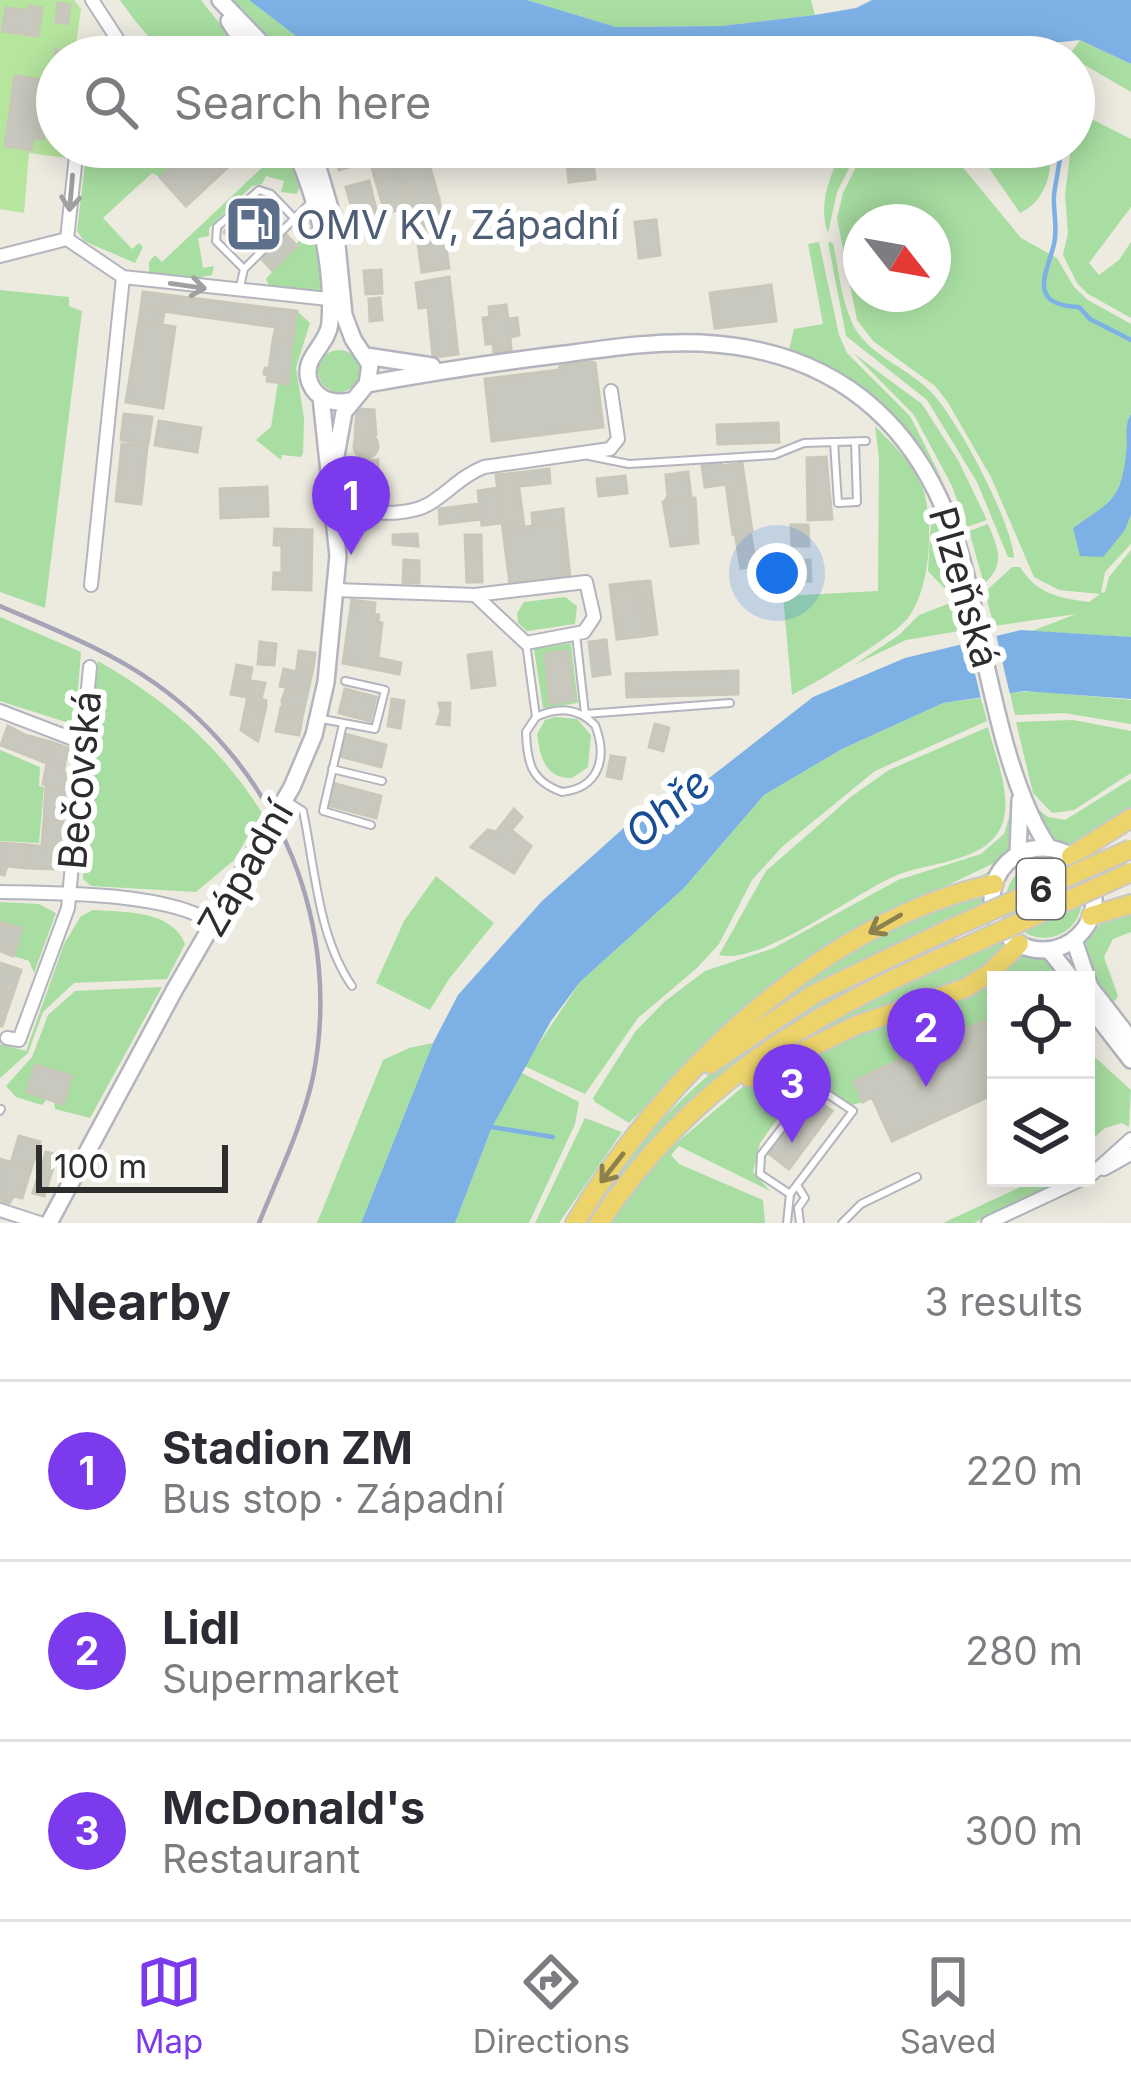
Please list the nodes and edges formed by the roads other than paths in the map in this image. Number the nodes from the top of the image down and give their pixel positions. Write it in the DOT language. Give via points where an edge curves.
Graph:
graph roads {
  1 [pos="92,0"];
  2 [pos="216,0"];
  3 [pos="115,36"];
  4 [pos="239,36"];
  5 [pos="253,36"];
  6 [pos="75,168"];
  7 [pos="302,168"];
  8 [pos="318,168"];
  9 [pos="315,199"];
  10 [pos="296,220"];
  11 [pos="67,239"];
  12 [pos="0,256"];
  13 [pos="244,269"];
  14 [pos="123,277"];
  15 [pos="239,292"];
  16 [pos="328,299"];
  17 [pos="321,345"];
  18 [pos="361,350"];
  19 [pos="447,368"];
  20 [pos="368,384"];
  21 [pos="610,391"];
  22 [pos="321,397"];
  23 [pos="350,400"];
  24 [pos="866,441"];
  25 [pos="834,442"];
  26 [pos="855,442"];
  27 [pos="580,454"];
  28 [pos="332,481"];
  29 [pos="335,511"];
  30 [pos="91,585"];
  31 [pos="336,590"];
  32 [pos="475,595"];
  33 [pos="576,634"];
  34 [pos="526,643"];
  35 [pos="90,667"];
  36 [pos="345,681"];
  37 [pos="730,704"];
  38 [pos="0,711"];
  39 [pos="584,714"];
  40 [pos="536,717"];
  41 [pos="318,718"];
  42 [pos="343,724"];
  43 [pos="81,742"];
  44 [pos="332,769"];
  45 [pos="382,782"];
  46 [pos="1020,795"];
  47 [pos="284,799"];
  48 [pos="1131,818"];
  49 [pos="371,825"];
  50 [pos="1049,848"];
  51 [pos="1131,849"];
  52 [pos="1018,854"];
  53 [pos="1071,856"];
  54 [pos="1131,872"];
  55 [pos="994,884"];
  56 [pos="0,892"];
  57 [pos="68,893"];
  58 [pos="1131,904"];
  59 [pos="1091,916"];
  60 [pos="213,923"];
  61 [pos="1074,940"];
  62 [pos="1019,944"];
  63 [pos="1048,950"];
  64 [pos="1066,971"];
  65 [pos="352,986"];
  66 [pos="1095,1014"];
  67 [pos="7,1038"];
  68 [pos="1131,1040"];
  69 [pos="1131,1060"];
  70 [pos="654,1117"];
  71 [pos="676,1126"];
  72 [pos="1131,1139"];
  73 [pos="1131,1154"];
  74 [pos="1095,1170"];
  75 [pos="1095,1173"];
  76 [pos="916,1177"];
  77 [pos="797,1185"];
  78 [pos="1065,1187"];
  79 [pos="790,1194"];
  80 [pos="0,1210"];
  81 [pos="45,1223"];
  82 [pos="575,1223"];
  83 [pos="599,1223"];
  84 [pos="787,1223"];
  85 [pos="800,1223"];
  86 [pos="842,1223"];
  87 [pos="988,1223"];
  1 -- 3 [label="street"];
  2 -- 4 [label="street"];
  2 -- 5 [label="street"];
  6 -- 11 [label="street, one-way"];
  7 -- 9 [label="street, Západní"];
  8 -- 18 [label="street" via="335,225 344,315"];
  9 -- 10 [label="lane"];
  9 -- 16 [label="street, Západní"];
  10 -- 13 [label="lane"];
  10 -- 13 [label="lane" via="259,190 218,227 215,242"];
  11 -- 12 [label="street"];
  11 -- 14 [label="street"];
  13 -- 15 [label="lane"];
  14 -- 15 [label="street, one-way"];
  14 -- 30 [label="street"];
  15 -- 16 [label="street"];
  16 -- 17 [label="street, Západní" via="330,326"];
  17 -- 18 [label="street" via="340,340"];
  17 -- 22 [label="street, Západní" via="308,371"];
  18 -- 19 [label="street, Plzeňská"];
  18 -- 20 [label="street"];
  19 -- 20 [label="street, Plzeňská"];
  19 -- 46 [label="street, Plzeňská" via="699,343 790,358 861,395 897,428 941,495"];
  20 -- 23 [label="street"];
  21 -- 27 [label="street" via="619,439 610,449"];
  22 -- 23 [label="street"];
  22 -- 28 [label="street, Západní"];
  23 -- 28 [label="street, Západní"];
  24 -- 26 [label="lane"];
  25 -- 26 [label="lane"];
  25 -- 26 [label="lane" via="838,503 857,502"];
  25 -- 27 [label="lane" via="775,455 629,464"];
  27 -- 29 [label="street" via="484,467 409,511"];
  28 -- 29 [label="street, Západní"];
  29 -- 31 [label="street, Západní"];
  31 -- 32 [label="street"];
  31 -- 41 [label="street, Západní"];
  32 -- 33 [label="street" via="586,582 594,617"];
  32 -- 34 [label="street"];
  33 -- 34 [label="street"];
  33 -- 39 [label="lane"];
  34 -- 40 [label="lane"];
  35 -- 43 [label="street, Bečovská"];
  36 -- 42 [label="lane" via="386,694 375,729"];
  37 -- 39 [label="lane"];
  38 -- 43 [label="street"];
  39 -- 40 [label="lane"];
  39 -- 40 [label="lane" via="595,725 602,760 587,785 562,792 529,767 526,732"];
  41 -- 42 [label="lane"];
  41 -- 47 [label="street, Západní"];
  42 -- 44 [label="lane"];
  43 -- 57 [label="street, Bečovská"];
  44 -- 45 [label="lane"];
  44 -- 49 [label="lane" via="323,811"];
  46 -- 50 [label="street, Plzeňská"];
  46 -- 52 [label="street, Plzeňská"];
  47 -- 60 [label="street, Západní"];
  47 -- 65 [label="lane" via="303,811 327,929"];
  48 -- 53 [label="highway"];
  50 -- 52 [label="street"];
  50 -- 53 [label="street"];
  51 -- 70 [label="highway, 6, bridge" via="796,1005 705,1068"];
  52 -- 55 [label="street"];
  53 -- 59 [label="street" via="1091,882"];
  54 -- 71 [label="highway, 6, bridge" via="826,1011"];
  55 -- 62 [label="street" via="996,919"];
  55 -- 70 [label="highway, one-way" via="914,908 813,967 724,1035"];
  56 -- 57 [label="street"];
  57 -- 60 [label="street" via="181,908"];
  57 -- 67 [label="street, Bečovská" via="19,1040"];
  58 -- 59 [label="highway"];
  59 -- 61 [label="street"];
  60 -- 81 [label="street, Západní"];
  61 -- 63 [label="street"];
  61 -- 68 [label="street" via="1090,987"];
  62 -- 63 [label="street"];
  62 -- 71 [label="highway" via="966,988 763,1068"];
  63 -- 64 [label="street"];
  66 -- 69 [label="street"];
  70 -- 82 [label="highway, 6, one-way"];
  71 -- 83 [label="highway, 6"];
  72 -- 74 [label="street"];
  73 -- 75 [label="street"];
  76 -- 86 [label="lane" via="861,1204"];
  77 -- 79 [label="lane"];
  77 -- 79 [label="lane" via="853,1111 824,1091 812,1090 761,1155 760,1174"];
  77 -- 85 [label="lane" via="805,1198"];
  78 -- 87 [label="street"];
  79 -- 84 [label="lane"];
  80 -- 81 [label="street, Západní"];
}
